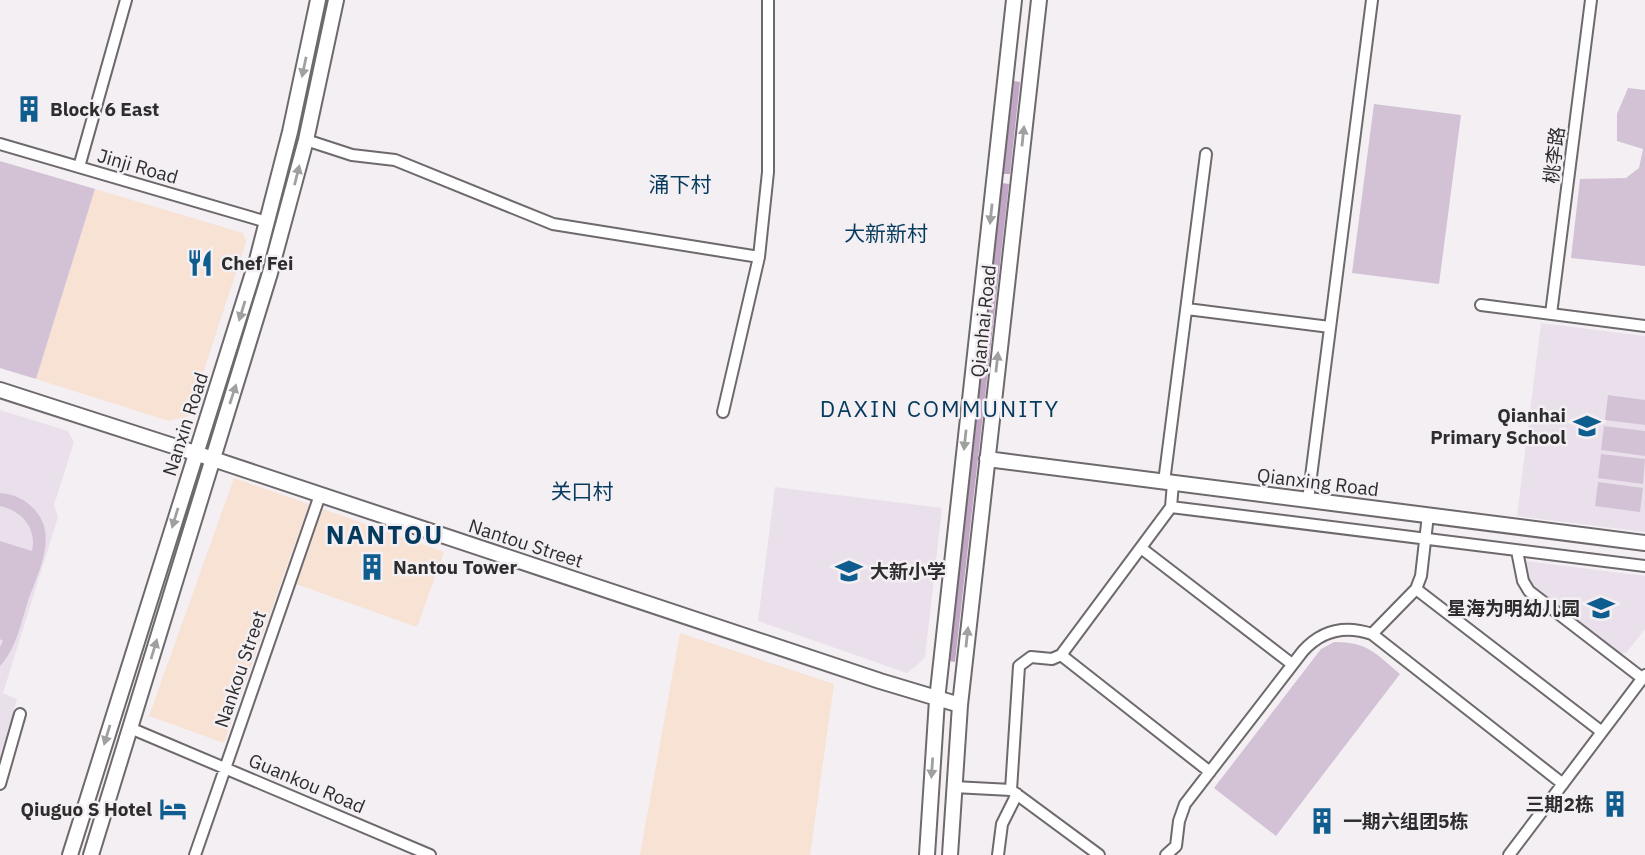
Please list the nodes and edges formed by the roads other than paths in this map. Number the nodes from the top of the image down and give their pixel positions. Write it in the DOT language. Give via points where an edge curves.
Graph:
graph roads {
  1 [pos="126,0"];
  2 [pos="318,0"];
  3 [pos="336,0"];
  4 [pos="768,0"];
  5 [pos="1014,0"];
  6 [pos="1039,0"];
  7 [pos="1049,0"];
  8 [pos="1372,0"];
  9 [pos="1591,0"];
  10 [pos="1031,59"];
  11 [pos="306,140"];
  12 [pos="0,144"];
  13 [pos="1206,154"];
  14 [pos="79,167"];
  15 [pos="267,222"];
  16 [pos="759,257"];
  17 [pos="1481,305"];
  18 [pos="1186,309"];
  19 [pos="1551,314"];
  20 [pos="1645,326"];
  21 [pos="1330,327"];
  22 [pos="0,390"];
  23 [pos="723,412"];
  24 [pos="195,453"];
  25 [pos="212,459"];
  26 [pos="987,459"];
  27 [pos="1169,482"];
  28 [pos="320,495"];
  29 [pos="1308,500"];
  30 [pos="1171,507"];
  31 [pos="1429,515"];
  32 [pos="1426,539"];
  33 [pos="1645,543"];
  34 [pos="1141,548"];
  35 [pos="1517,551"];
  36 [pos="1645,566"];
  37 [pos="1416,589"];
  38 [pos="1371,634"];
  39 [pos="1061,655"];
  40 [pos="1292,664"];
  41 [pos="1644,677"];
  42 [pos="937,700"];
  43 [pos="960,705"];
  44 [pos="20,714"];
  45 [pos="130,728"];
  46 [pos="1602,732"];
  47 [pos="224,767"];
  48 [pos="1210,772"];
  49 [pos="1563,784"];
  50 [pos="0,785"];
  51 [pos="954,787"];
  52 [pos="1014,792"];
  53 [pos="69,855"];
  54 [pos="90,855"];
  55 [pos="195,855"];
  56 [pos="430,855"];
  57 [pos="927,855"];
  58 [pos="950,855"];
  59 [pos="998,855"];
  60 [pos="1099,855"];
  61 [pos="1166,855"];
  62 [pos="1509,855"];
  1 -- 14 [label="street"];
  2 -- 15 [label="main road, Nanxin Road, one-way"];
  3 -- 11 [label="main road, Nanxin Road"];
  4 -- 16 [label="street" via="768,172"];
  5 -- 42 [label="main road, Qianhai Road, one-way"];
  6 -- 10 [label="main road, Qianhai Road"];
  7 -- 10 [label="main road"];
  8 -- 21 [label="street"];
  9 -- 19 [label="street, 桃李路"];
  26 -- 10 [label="main road, Qianhai Road, one-way"];
  11 -- 16 [label="street" via="352,155 395,160 553,224"];
  25 -- 11 [label="main road, Nanxin Road, one-way"];
  12 -- 14 [label="street, Jinji Road"];
  13 -- 18 [label="street"];
  14 -- 15 [label="street, Jinji Road"];
  15 -- 24 [label="main road, Nanxin Road, one-way"];
  16 -- 23 [label="street"];
  17 -- 19 [label="street"];
  18 -- 21 [label="street"];
  18 -- 27 [label="street"];
  19 -- 20 [label="street"];
  21 -- 29 [label="street"];
  22 -- 24 [label="main road, Nantou Street"];
  24 -- 25 [label="main road, Nantou Street"];
  24 -- 53 [label="main road, Nanxin Road, one-way"];
  25 -- 28 [label="main road, Nantou Street"];
  45 -- 25 [label="main road, Nanxin Road, one-way"];
  26 -- 27 [label="main road, Qianxing Road"];
  43 -- 26 [label="main road, Qianhai Road, one-way"];
  27 -- 29 [label="main road, Qianxing Road"];
  27 -- 30 [label="street"];
  28 -- 42 [label="main road, Nantou Street"];
  28 -- 47 [label="street, Nankou Street"];
  29 -- 31 [label="main road, Qianxing Road"];
  30 -- 32 [label="street"];
  30 -- 34 [label="street"];
  31 -- 32 [label="street"];
  31 -- 33 [label="main road, Qianxing Road"];
  32 -- 35 [label="street"];
  32 -- 37 [label="street"];
  34 -- 39 [label="street"];
  34 -- 40 [label="street"];
  35 -- 36 [label="street"];
  35 -- 41 [label="street" via="1529,591"];
  37 -- 38 [label="street"];
  37 -- 46 [label="street"];
  38 -- 40 [label="street" via="1357,629 1331,631 1310,643"];
  38 -- 49 [label="street"];
  39 -- 48 [label="street"];
  39 -- 52 [label="street" via="1031,657 1017,670"];
  40 -- 48 [label="street"];
  41 -- 46 [label="street"];
  42 -- 43 [label="main road, Nantou Street"];
  42 -- 57 [label="main road, Qianhai Road, one-way"];
  43 -- 51 [label="main road, Qianhai Road"];
  44 -- 50 [label="street"];
  45 -- 47 [label="street, Guankou Road"];
  45 -- 54 [label="main road, Nanxin Road"];
  46 -- 49 [label="street"];
  47 -- 55 [label="street, Nankou Street"];
  47 -- 56 [label="street, Guankou Road"];
  48 -- 61 [label="street" via="1185,804 1176,846"];
  49 -- 62 [label="street"];
  51 -- 52 [label="street"];
  51 -- 58 [label="main road, Qianhai Road"];
  52 -- 59 [label="street" via="1002,824"];
  52 -- 60 [label="street"];
}
